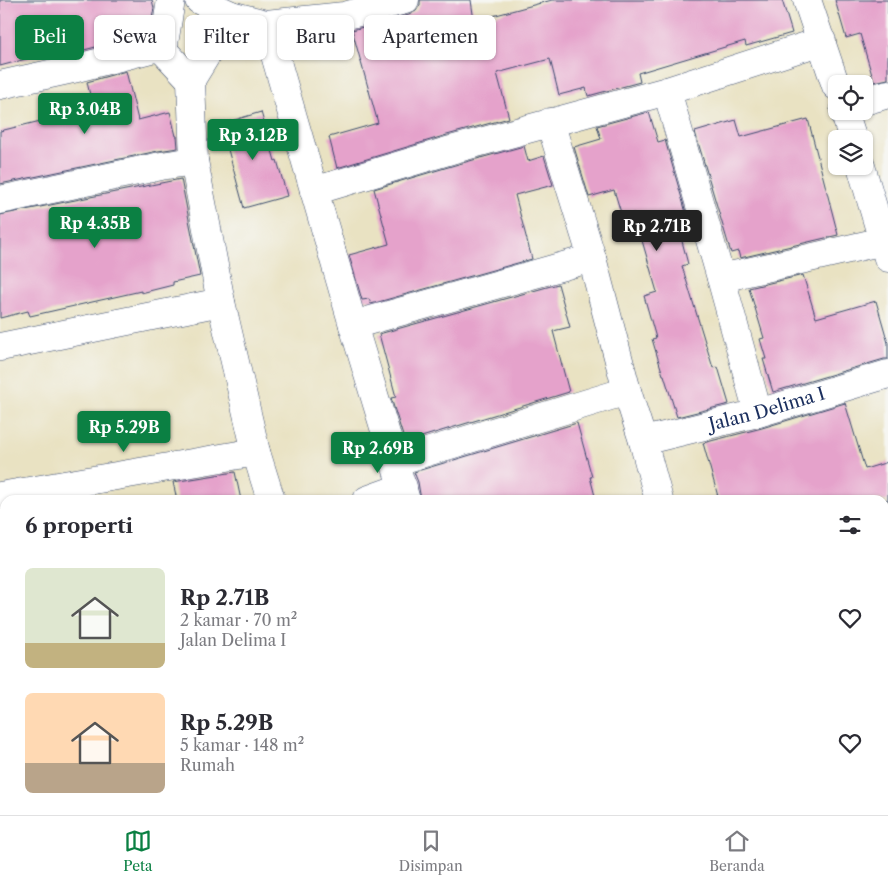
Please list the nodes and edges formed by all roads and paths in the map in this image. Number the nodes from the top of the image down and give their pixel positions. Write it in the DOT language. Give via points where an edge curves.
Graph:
graph roads {
  1 [pos="171,0"];
  2 [pos="199,0"];
  3 [pos="405,0"];
  4 [pos="807,0"];
  5 [pos="341,8"];
  6 [pos="169,15"];
  7 [pos="231,15"];
  8 [pos="267,24"];
  9 [pos="267,27"];
  10 [pos="822,41"];
  11 [pos="108,60"];
  12 [pos="172,60"];
  13 [pos="203,60"];
  14 [pos="833,75"];
  15 [pos="191,80"];
  16 [pos="0,85"];
  17 [pos="667,91"];
  18 [pos="888,94"];
  19 [pos="873,98"];
  20 [pos="550,122"];
  21 [pos="194,161"];
  22 [pos="864,175"];
  23 [pos="314,191"];
  24 [pos="0,200"];
  25 [pos="886,246"];
  26 [pos="592,258"];
  27 [pos="721,278"];
  28 [pos="221,302"];
  29 [pos="353,325"];
  30 [pos="0,347"];
  31 [pos="888,374"];
  32 [pos="627,391"];
  33 [pos="758,413"];
  34 [pos="643,441"];
  35 [pos="256,452"];
  36 [pos="394,462"];
  37 [pos="405,494"];
  38 [pos="6,495"];
  39 [pos="269,495"];
  40 [pos="658,495"];
  1 -- 6 [label="street"];
  2 -- 7 [label="street"];
  3 -- 5 [label="street"];
  4 -- 10 [label="street"];
  5 -- 8 [label="street"];
  9 -- 23 [label="street"];
  10 -- 14 [label="street"];
  10 -- 17 [label="street"];
  11 -- 16 [label="street"];
  12 -- 15 [label="street"];
  13 -- 15 [label="street"];
  15 -- 21 [label="street"];
  17 -- 20 [label="street"];
  17 -- 27 [label="street"];
  18 -- 19 [label="street"];
  20 -- 23 [label="street"];
  20 -- 26 [label="street"];
  21 -- 24 [label="street"];
  21 -- 28 [label="street"];
  22 -- 25 [label="street"];
  23 -- 29 [label="street"];
  25 -- 27 [label="street"];
  26 -- 29 [label="street"];
  26 -- 32 [label="street"];
  27 -- 33 [label="street"];
  28 -- 30 [label="street"];
  28 -- 35 [label="street"];
  29 -- 36 [label="street"];
  31 -- 33 [label="street, Jalan Delima I"];
  32 -- 34 [label="street"];
  32 -- 36 [label="street"];
  33 -- 34 [label="street, Jalan Delima I"];
  34 -- 40 [label="street"];
  35 -- 38 [label="street"];
  35 -- 39 [label="street"];
  36 -- 37 [label="street"];
}
